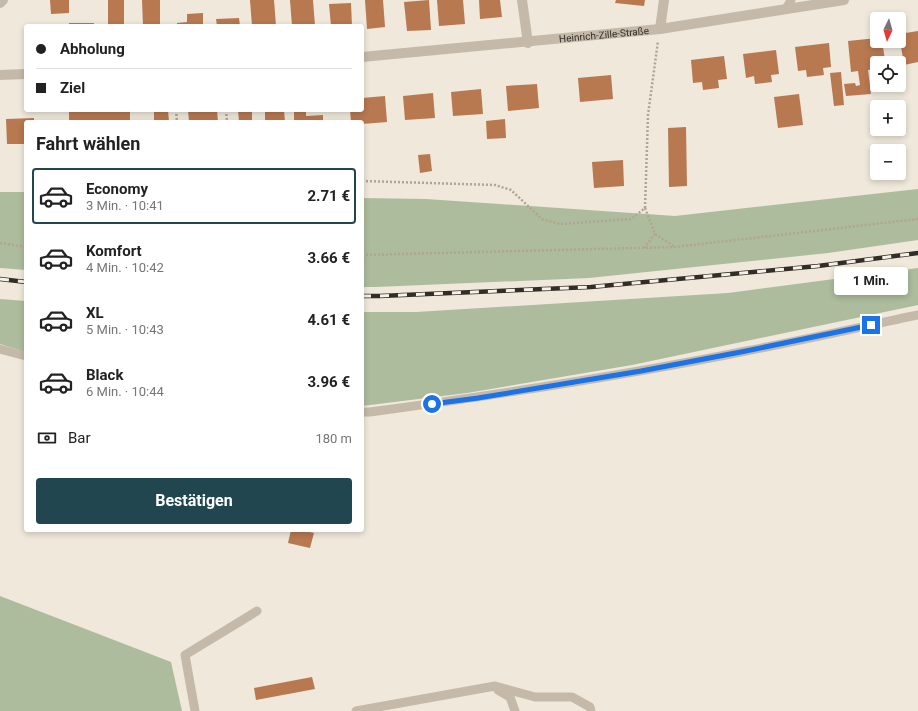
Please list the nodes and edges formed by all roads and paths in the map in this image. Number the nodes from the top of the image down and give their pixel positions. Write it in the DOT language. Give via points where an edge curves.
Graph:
graph roads {
  1 [pos="3,0"];
  2 [pos="522,0"];
  3 [pos="664,0"];
  4 [pos="791,0"];
  5 [pos="844,0"];
  6 [pos="0,3"];
  7 [pos="786,9"];
  8 [pos="660,30"];
  9 [pos="528,42"];
  10 [pos="364,57"];
  11 [pos="24,74"];
  12 [pos="0,75"];
  13 [pos="364,181"];
  14 [pos="646,208"];
  15 [pos="918,219"];
  16 [pos="655,234"];
  17 [pos="0,244"];
  18 [pos="24,247"];
  19 [pos="675,247"];
  20 [pos="643,249"];
  21 [pos="364,255"];
  22 [pos="918,315"];
  23 [pos="0,348"];
  24 [pos="24,355"];
  25 [pos="364,412"];
  26 [pos="257,610"];
  27 [pos="495,686"];
  28 [pos="394,708"];
  29 [pos="381,709"];
  30 [pos="195,711"];
  31 [pos="356,711"];
  32 [pos="515,711"];
  33 [pos="591,711"];
  1 -- 6 [label="street"];
  2 -- 9 [label="street"];
  3 -- 8 [label="street"];
  4 -- 7 [label="lane"];
  5 -- 7 [label="street, Heinrich-Zille-Straße"];
  7 -- 8 [label="street, Heinrich-Zille-Straße"];
  8 -- 9 [label="street, Heinrich-Zille-Straße"];
  8 -- 14 [label="path" via="648,114"];
  9 -- 10 [label="street, Heinrich-Zille-Straße"];
  11 -- 12 [label="street"];
  13 -- 14 [label="path" via="495,185 511,190 542,219 560,224 631,219"];
  14 -- 16 [label="path"];
  15 -- 19 [label="path"];
  16 -- 19 [label="path"];
  16 -- 20 [label="path"];
  17 -- 18 [label="path"];
  19 -- 20 [label="path"];
  20 -- 21 [label="path"];
  22 -- 25 [label="lane" via="649,369 478,398"];
  23 -- 24 [label="lane"];
  26 -- 30 [label="lane" via="185,655"];
  27 -- 28 [label="lane"];
  27 -- 32 [label="lane" via="510,698"];
  27 -- 33 [label="lane" via="536,697 572,697"];
  28 -- 29 [label="lane"];
  29 -- 31 [label="lane"];
}
